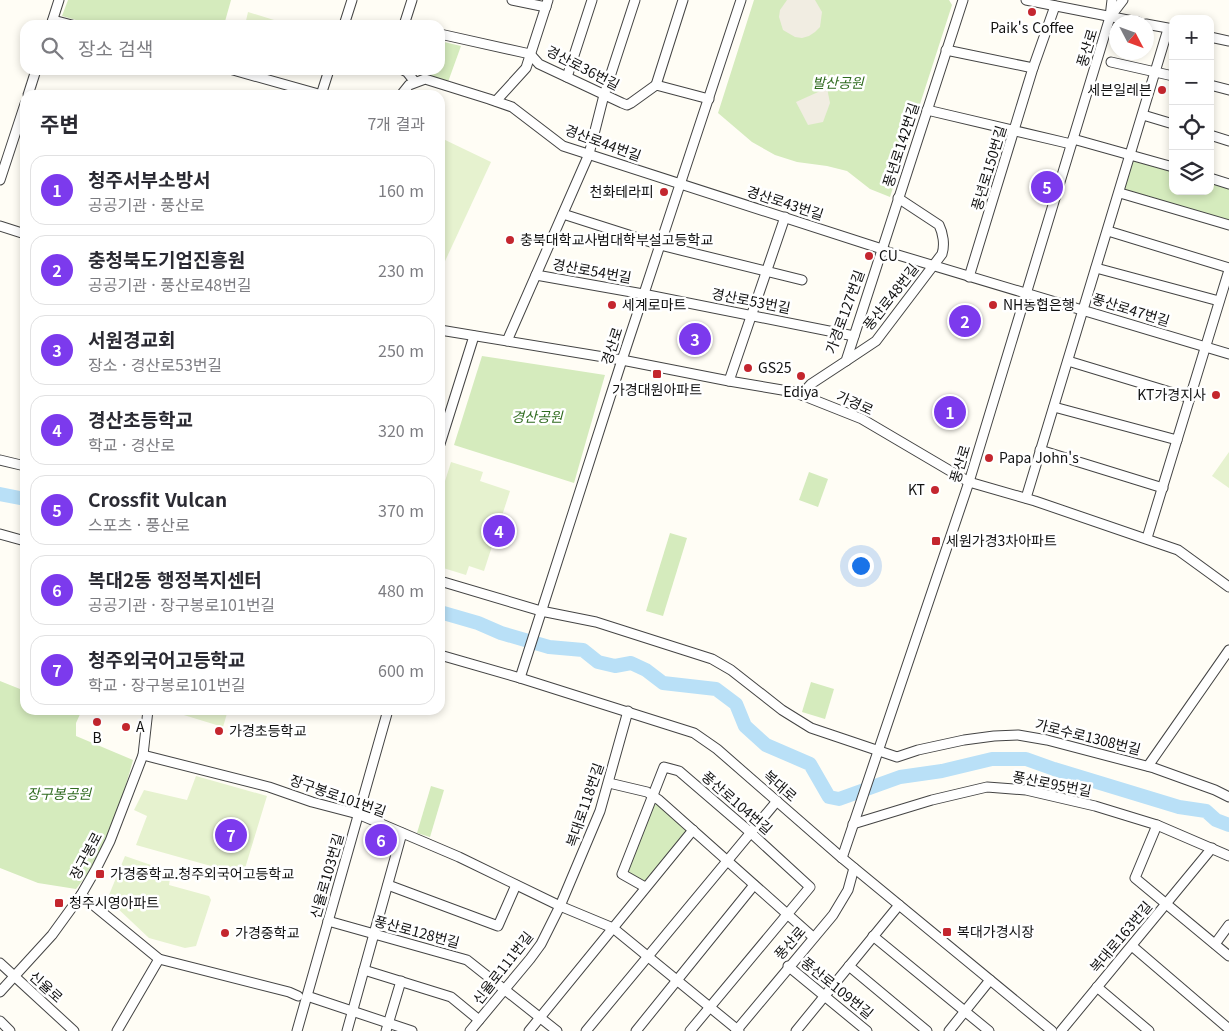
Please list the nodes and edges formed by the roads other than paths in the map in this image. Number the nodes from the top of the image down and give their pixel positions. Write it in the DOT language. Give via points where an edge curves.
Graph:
graph roads {
  1 [pos="59,0"];
  2 [pos="352,0"];
  3 [pos="412,0"];
  4 [pos="512,0"];
  5 [pos="592,0"];
  6 [pos="635,0"];
  7 [pos="683,0"];
  8 [pos="741,0"];
  9 [pos="962,0"];
  10 [pos="1026,0"];
  11 [pos="1112,0"];
  12 [pos="1123,0"];
  13 [pos="547,3"];
  14 [pos="1055,6"];
  15 [pos="1110,15"];
  16 [pos="1112,15"];
  17 [pos="1109,17"];
  18 [pos="53,20"];
  19 [pos="346,20"];
  20 [pos="406,20"];
  21 [pos="1109,20"];
  22 [pos="1154,26"];
  23 [pos="1169,29"];
  24 [pos="1169,34"];
  25 [pos="445,35"];
  26 [pos="1214,38"];
  27 [pos="1229,40"];
  28 [pos="946,50"];
  29 [pos="530,54"];
  30 [pos="1111,62"];
  31 [pos="1033,68"];
  32 [pos="1155,72"];
  33 [pos="34,75"];
  34 [pos="251,75"];
  35 [pos="327,75"];
  36 [pos="410,75"];
  37 [pos="1169,75"];
  38 [pos="568,77"];
  39 [pos="415,82"];
  40 [pos="656,85"];
  41 [pos="1214,86"];
  42 [pos="30,90"];
  43 [pos="303,90"];
  44 [pos="323,90"];
  45 [pos="405,90"];
  46 [pos="1229,90"];
  47 [pos="604,95"];
  48 [pos="709,99"];
  49 [pos="496,101"];
  50 [pos="927,110"];
  51 [pos="1143,115"];
  52 [pos="20,119"];
  53 [pos="1169,123"];
  54 [pos="1015,130"];
  55 [pos="1214,136"];
  56 [pos="1229,140"];
  57 [pos="1072,141"];
  58 [pos="589,154"];
  59 [pos="1131,154"];
  60 [pos="1169,166"];
  61 [pos="1214,179"];
  62 [pos="0,180"];
  63 [pos="680,184"];
  64 [pos="1229,184"];
  65 [pos="1120,193"];
  66 [pos="898,198"];
  67 [pos="563,214"];
  68 [pos="785,217"];
  69 [pos="1229,225"];
  70 [pos="0,226"];
  71 [pos="1108,231"];
  72 [pos="20,232"];
  73 [pos="660,245"];
  74 [pos="882,249"];
  75 [pos="933,266"];
  76 [pos="1096,268"];
  77 [pos="1229,269"];
  78 [pos="766,271"];
  79 [pos="536,275"];
  80 [pos="969,277"];
  81 [pos="802,280"];
  82 [pos="1026,293"];
  83 [pos="643,294"];
  84 [pos="1219,302"];
  85 [pos="1084,310"];
  86 [pos="752,315"];
  87 [pos="445,331"];
  88 [pos="474,336"];
  89 [pos="854,336"];
  90 [pos="507,341"];
  91 [pos="1206,347"];
  92 [pos="1229,354"];
  93 [pos="622,360"];
  94 [pos="1068,360"];
  95 [pos="846,361"];
  96 [pos="729,381"];
  97 [pos="801,395"];
  98 [pos="1190,398"];
  99 [pos="1054,407"];
  100 [pos="445,428"];
  101 [pos="1177,440"];
  102 [pos="1040,450"];
  103 [pos="0,460"];
  104 [pos="20,465"];
  105 [pos="969,482"];
  106 [pos="1163,488"];
  107 [pos="1026,498"];
  108 [pos="0,534"];
  109 [pos="1147,538"];
  110 [pos="20,540"];
  111 [pos="445,583"];
  112 [pos="1229,587"];
  113 [pos="541,613"];
  114 [pos="1229,650"];
  115 [pos="445,656"];
  116 [pos="520,678"];
  117 [pos="628,711"];
  118 [pos="148,715"];
  119 [pos="387,715"];
  120 [pos="878,751"];
  121 [pos="144,755"];
  122 [pos="1148,766"];
  123 [pos="609,783"];
  124 [pos="653,795"];
  125 [pos="1229,797"];
  126 [pos="777,801"];
  127 [pos="360,815"];
  128 [pos="855,820"];
  129 [pos="1157,825"];
  130 [pos="693,830"];
  131 [pos="750,832"];
  132 [pos="402,834"];
  133 [pos="1212,848"];
  134 [pos="1229,856"];
  135 [pos="842,858"];
  136 [pos="726,860"];
  137 [pos="854,868"];
  138 [pos="388,885"];
  139 [pos="516,885"];
  140 [pos="754,885"];
  141 [pos="645,887"];
  142 [pos="81,894"];
  143 [pos="1166,904"];
  144 [pos="899,905"];
  145 [pos="560,906"];
  146 [pos="787,915"];
  147 [pos="328,921"];
  148 [pos="1229,925"];
  149 [pos="613,928"];
  150 [pos="374,934"];
  151 [pos="873,936"];
  152 [pos="813,937"];
  153 [pos="1215,944"];
  154 [pos="1132,946"];
  155 [pos="648,955"];
  156 [pos="1229,956"];
  157 [pos="159,959"];
  158 [pos="0,964"];
  159 [pos="788,966"];
  160 [pos="849,966"];
  161 [pos="364,970"];
  162 [pos="15,977"];
  163 [pos="678,980"];
  164 [pos="990,980"];
  165 [pos="401,981"];
  166 [pos="1097,987"];
  167 [pos="505,989"];
  168 [pos="0,992"];
  169 [pos="303,996"];
  170 [pos="825,996"];
  171 [pos="710,1007"];
  172 [pos="353,1010"];
  173 [pos="964,1012"];
  174 [pos="540,1018"];
  175 [pos="479,1020"];
  176 [pos="0,1021"];
  177 [pos="387,1026"];
  178 [pos="1228,1028"];
  179 [pos="1147,1029"];
  180 [pos="737,1030"];
  181 [pos="800,1030"];
  182 [pos="10,1031"];
  183 [pos="74,1031"];
  184 [pos="117,1031"];
  185 [pos="297,1031"];
  186 [pos="347,1031"];
  187 [pos="412,1031"];
  188 [pos="470,1031"];
  189 [pos="529,1031"];
  190 [pos="557,1031"];
  191 [pos="586,1031"];
  192 [pos="636,1031"];
  193 [pos="690,1031"];
  194 [pos="867,1031"];
  195 [pos="927,1031"];
  196 [pos="949,1031"];
  197 [pos="989,1031"];
  198 [pos="1052,1031"];
  199 [pos="1061,1031"];
  1 -- 18 [label="street"];
  2 -- 19 [label="street"];
  3 -- 20 [label="street"];
  4 -- 13 [label="street"];
  5 -- 38 [label="street"];
  6 -- 47 [label="street"];
  7 -- 40 [label="street"];
  8 -- 48 [label="street, 경산로"];
  9 -- 28 [label="street, 풍년로142번길"];
  10 -- 14 [label="street"];
  11 -- 15 [label="street, 풍산로"];
  12 -- 16 [label="street, 풍산로"];
  13 -- 29 [label="street"];
  14 -- 17 [label="street"];
  14 -- 31 [label="street, 풍년로150번길"];
  21 -- 57 [label="street, 풍산로"];
  22 -- 23 [label="street"];
  24 -- 32 [label="street"];
  25 -- 29 [label="street, 경산로36번길"];
  26 -- 27 [label="street"];
  28 -- 31 [label="street"];
  28 -- 50 [label="street, 풍년로142번길"];
  29 -- 38 [label="street, 경산로36번길" via="539,64"];
  29 -- 49 [label="street" via="526,68"];
  30 -- 32 [label="street"];
  31 -- 54 [label="street, 풍년로150번길"];
  32 -- 37 [label="street"];
  32 -- 51 [label="street"];
  33 -- 42 [label="street"];
  34 -- 43 [label="street"];
  35 -- 44 [label="street"];
  36 -- 39 [label="street"];
  38 -- 47 [label="street, 경산로36번길"];
  39 -- 45 [label="street"];
  39 -- 49 [label="street, 경산로44번길" via="425,79"];
  40 -- 47 [label="street, 경산로36번길" via="627,104"];
  40 -- 48 [label="street"];
  41 -- 46 [label="street"];
  47 -- 58 [label="street"];
  48 -- 63 [label="street, 경산로"];
  49 -- 58 [label="street, 경산로44번길" via="512,107 564,146"];
  50 -- 54 [label="street"];
  50 -- 66 [label="street, 풍년로142번길"];
  51 -- 53 [label="street"];
  51 -- 59 [label="street"];
  52 -- 62 [label="street"];
  54 -- 57 [label="street"];
  54 -- 80 [label="street, 풍년로150번길"];
  55 -- 56 [label="street"];
  57 -- 59 [label="street"];
  57 -- 82 [label="street, 풍산로"];
  58 -- 63 [label="street, 경산로44번길"];
  58 -- 67 [label="street"];
  59 -- 60 [label="street"];
  59 -- 65 [label="street"];
  61 -- 64 [label="street"];
  63 -- 68 [label="street, 경산로43번길"];
  63 -- 73 [label="street, 경산로"];
  65 -- 69 [label="street"];
  65 -- 71 [label="street"];
  66 -- 74 [label="street, 풍년로142번길"];
  66 -- 75 [label="street" via="939,224 944,248"];
  67 -- 73 [label="street"];
  67 -- 79 [label="street"];
  68 -- 74 [label="street, 경산로43번길"];
  68 -- 78 [label="street"];
  70 -- 72 [label="street"];
  71 -- 76 [label="street"];
  71 -- 77 [label="street"];
  73 -- 78 [label="street"];
  73 -- 83 [label="street, 경산로"];
  74 -- 75 [label="street, 풍산로48번길"];
  74 -- 89 [label="street, 가경로127번길"];
  75 -- 80 [label="street, 풍산로48번길"];
  75 -- 95 [label="street, 풍산로48번길" via="876,341"];
  76 -- 84 [label="street"];
  76 -- 85 [label="street"];
  77 -- 84 [label="street"];
  78 -- 81 [label="street"];
  78 -- 86 [label="street"];
  79 -- 83 [label="street, 경산로54번길"];
  79 -- 90 [label="street"];
  80 -- 82 [label="street, 풍산로48번길"];
  82 -- 85 [label="street, 풍산로47번길"];
  82 -- 105 [label="street, 풍산로"];
  83 -- 86 [label="street, 경산로53번길"];
  83 -- 93 [label="street, 경산로"];
  84 -- 91 [label="street"];
  85 -- 91 [label="street, 풍산로47번길"];
  85 -- 94 [label="street"];
  86 -- 89 [label="street, 경산로53번길"];
  86 -- 96 [label="street"];
  87 -- 88 [label="street, 가경로"];
  88 -- 90 [label="street, 가경로"];
  88 -- 100 [label="street"];
  89 -- 95 [label="street, 가경로127번길"];
  90 -- 93 [label="street, 가경로"];
  91 -- 92 [label="street, 풍산로47번길"];
  91 -- 98 [label="street"];
  93 -- 96 [label="street, 가경로"];
  93 -- 113 [label="street, 경산로"];
  94 -- 98 [label="street"];
  94 -- 99 [label="street"];
  95 -- 97 [label="street, 가경로127번길" via="811,384"];
  96 -- 97 [label="street, 가경로"];
  97 -- 105 [label="street, 가경로" via="862,419"];
  98 -- 101 [label="street"];
  99 -- 101 [label="street"];
  99 -- 102 [label="street"];
  101 -- 106 [label="street"];
  102 -- 106 [label="street"];
  102 -- 107 [label="street"];
  103 -- 104 [label="street"];
  105 -- 107 [label="street, 가경로"];
  105 -- 120 [label="street, 풍산로"];
  106 -- 109 [label="street"];
  107 -- 109 [label="street, 가경로"];
  108 -- 110 [label="street"];
  109 -- 112 [label="street, 가경로" via="1178,550"];
  111 -- 113 [label="street, 가로수로1308번길"];
  113 -- 116 [label="street, 경산로"];
  113 -- 120 [label="street, 가로수로1308번길" via="596,622 712,659 796,720"];
  114 -- 122 [label="street"];
  115 -- 116 [label="street, 복대로"];
  116 -- 117 [label="street, 복대로"];
  117 -- 123 [label="street, 복대로118번길"];
  117 -- 126 [label="street, 복대로" via="694,733"];
  118 -- 121 [label="street, 장구봉로"];
  119 -- 127 [label="street, 신율로103번길"];
  120 -- 122 [label="street, 가로수로1308번길" via="897,756 964,740 1018,735"];
  120 -- 128 [label="street, 풍산로"];
  121 -- 127 [label="street, 장구봉로101번길" via="269,787"];
  121 -- 142 [label="street, 장구봉로" via="110,841"];
  122 -- 125 [label="street, 가로수로1308번길"];
  123 -- 124 [label="street"];
  123 -- 145 [label="street, 복대로118번길"];
  124 -- 130 [label="street"];
  124 -- 131 [label="street, 풍산로104번길" via="664,767 679,771"];
  124 -- 141 [label="street" via="622,874"];
  126 -- 131 [label="street"];
  126 -- 135 [label="street, 복대로"];
  127 -- 132 [label="street, 장구봉로101번길"];
  127 -- 147 [label="street, 신율로103번길"];
  128 -- 129 [label="street, 풍산로95번길" via="987,787 1026,790"];
  128 -- 135 [label="street, 풍산로"];
  129 -- 133 [label="street, 풍산로95번길"];
  129 -- 143 [label="street, 복대로163번길" via="1135,878"];
  130 -- 136 [label="street"];
  130 -- 141 [label="street"];
  131 -- 136 [label="street"];
  131 -- 146 [label="street, 풍산로104번길" via="810,887"];
  132 -- 138 [label="street"];
  132 -- 139 [label="street, 장구봉로101번길"];
  133 -- 134 [label="street, 풍산로95번길"];
  133 -- 143 [label="street, 복대로163번길"];
  135 -- 137 [label="street, 복대로"];
  136 -- 140 [label="street"];
  136 -- 155 [label="street"];
  137 -- 144 [label="street, 복대로"];
  137 -- 152 [label="street, 풍산로" via="848,890"];
  138 -- 139 [label="street" via="498,926"];
  138 -- 150 [label="street"];
  139 -- 145 [label="street, 장구봉로101번길"];
  140 -- 146 [label="street"];
  140 -- 163 [label="street"];
  141 -- 149 [label="street"];
  142 -- 157 [label="street"];
  142 -- 162 [label="street, 장구봉로" via="52,935"];
  143 -- 153 [label="street, 복대로163번길"];
  143 -- 154 [label="street, 복대로163번길"];
  144 -- 151 [label="street"];
  144 -- 164 [label="street, 복대로"];
  145 -- 149 [label="street, 장구봉로101번길"];
  145 -- 167 [label="street, 신율로111번길" via="541,944"];
  146 -- 152 [label="street"];
  146 -- 171 [label="street"];
  147 -- 150 [label="street, 풍산로128번길"];
  147 -- 169 [label="street, 신율로103번길"];
  148 -- 153 [label="street"];
  149 -- 155 [label="street, 장구봉로101번길"];
  149 -- 174 [label="street"];
  150 -- 161 [label="street"];
  150 -- 167 [label="street, 풍산로128번길" via="467,960"];
  151 -- 160 [label="street"];
  151 -- 173 [label="street"];
  152 -- 159 [label="street, 풍산로"];
  153 -- 156 [label="street, 복대로163번길"];
  154 -- 166 [label="street, 복대로163번길"];
  154 -- 178 [label="street"];
  155 -- 163 [label="street, 장구봉로101번길"];
  155 -- 191 [label="street"];
  157 -- 169 [label="street"];
  157 -- 184 [label="street"];
  158 -- 162 [label="street, 신율로"];
  159 -- 170 [label="street, 풍산로109번길"];
  159 -- 180 [label="street, 풍산로"];
  160 -- 170 [label="street"];
  160 -- 195 [label="street"];
  161 -- 165 [label="street, 신율로111번길"];
  161 -- 172 [label="street"];
  162 -- 168 [label="street, 장구봉로"];
  162 -- 183 [label="street, 신율로"];
  163 -- 171 [label="street, 장구봉로101번길"];
  163 -- 192 [label="street"];
  164 -- 173 [label="street"];
  164 -- 198 [label="street, 복대로"];
  165 -- 175 [label="street, 신율로111번길" via="451,997"];
  165 -- 177 [label="street"];
  166 -- 179 [label="street, 복대로163번길"];
  166 -- 199 [label="street, 복대로163번길"];
  167 -- 174 [label="street, 풍산로128번길"];
  167 -- 175 [label="street, 신율로111번길"];
  169 -- 172 [label="street"];
  169 -- 185 [label="street, 신율로103번길"];
  170 -- 181 [label="street"];
  170 -- 194 [label="street, 풍산로109번길"];
  171 -- 180 [label="street, 장구봉로101번길"];
  171 -- 193 [label="street"];
  172 -- 177 [label="street"];
  172 -- 186 [label="street"];
  173 -- 196 [label="street"];
  173 -- 197 [label="street"];
  174 -- 189 [label="street"];
  174 -- 190 [label="street, 풍산로128번길"];
  175 -- 188 [label="street, 신율로111번길"];
  176 -- 182 [label="street"];
  177 -- 187 [label="street"];
}
